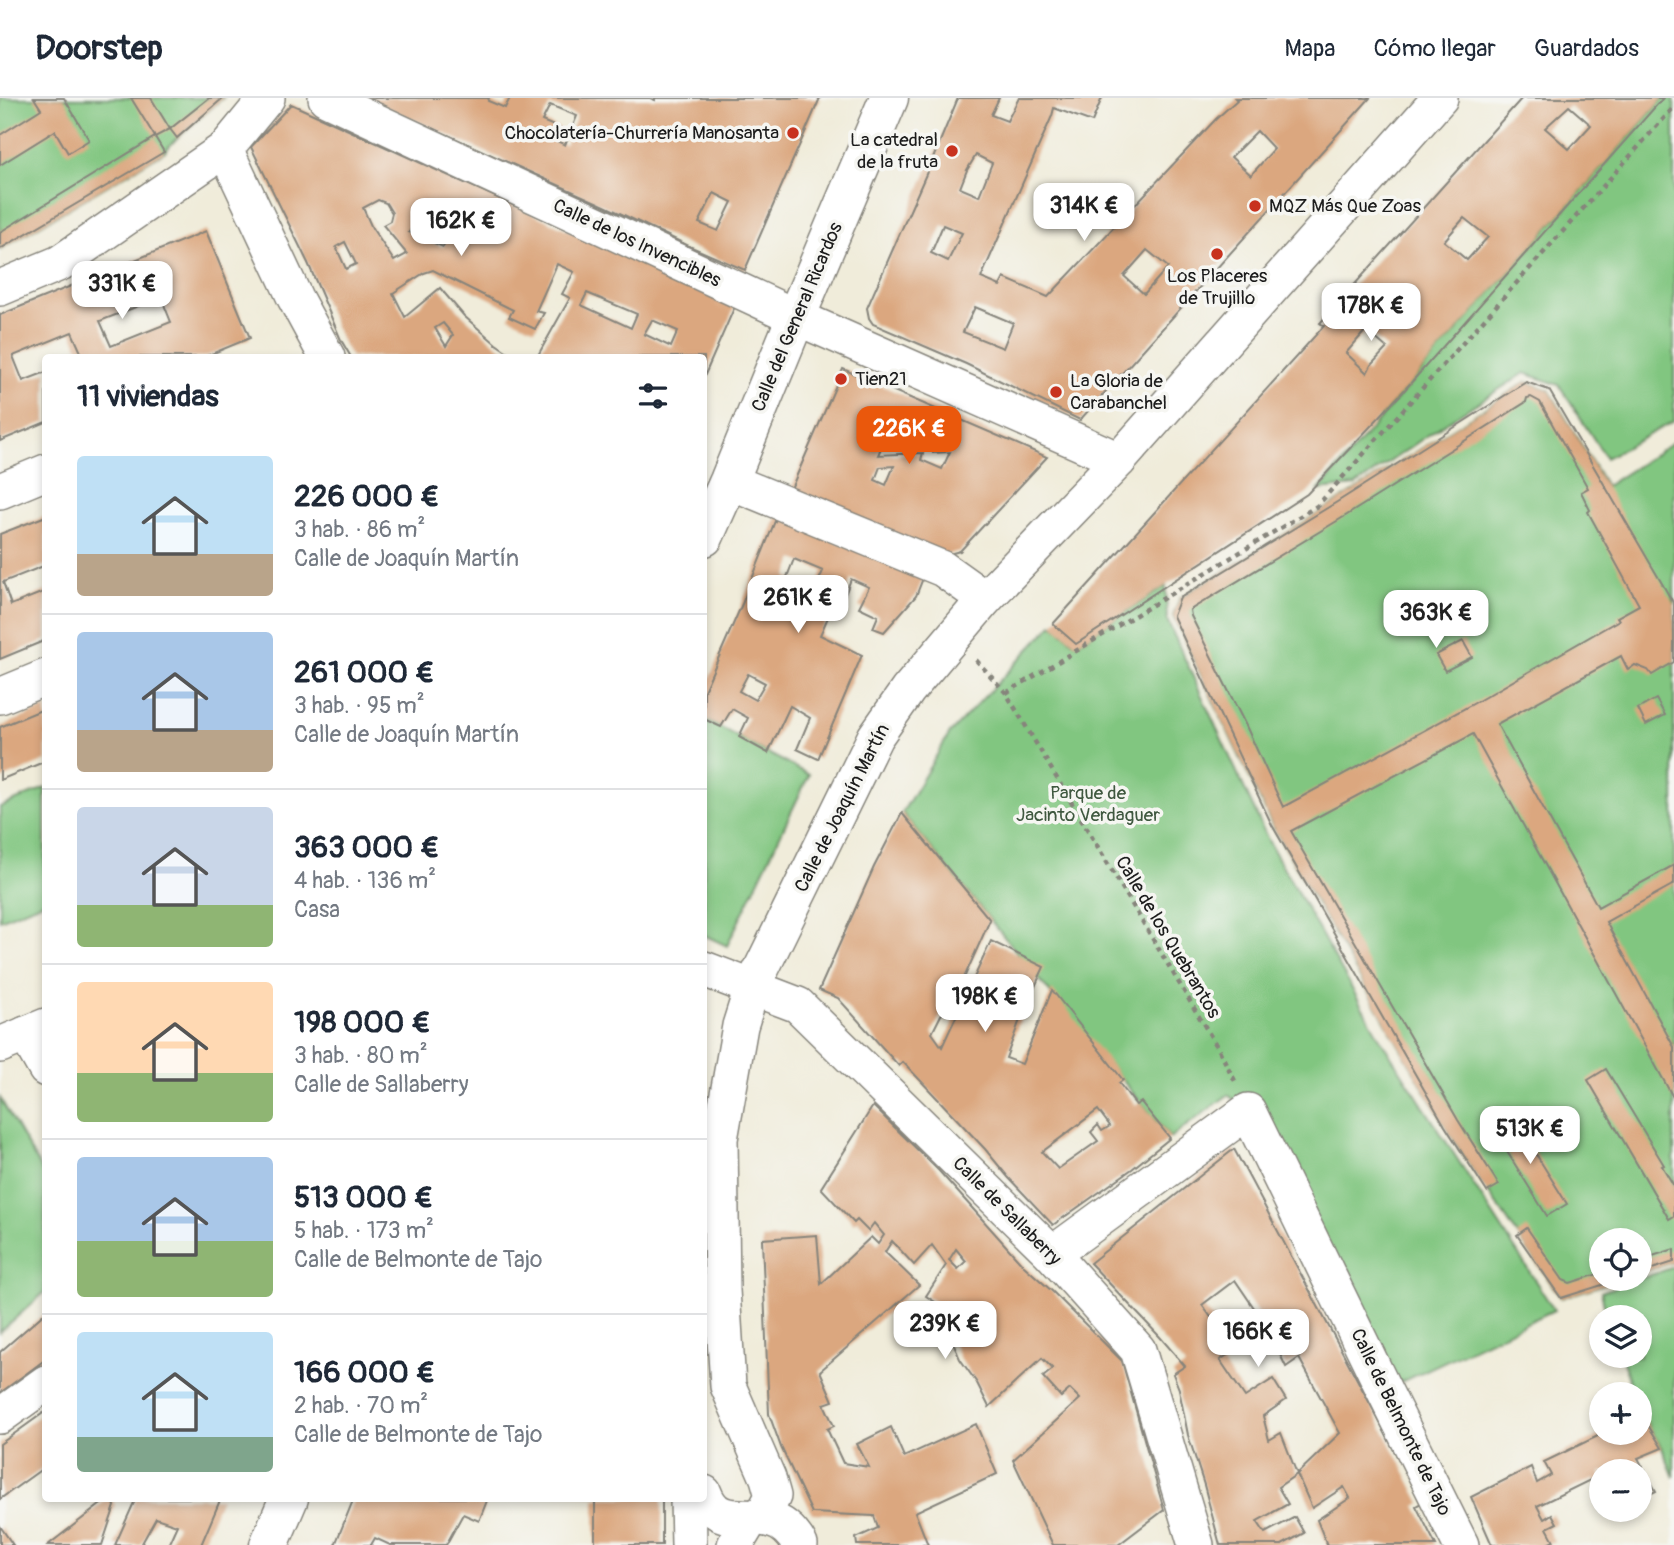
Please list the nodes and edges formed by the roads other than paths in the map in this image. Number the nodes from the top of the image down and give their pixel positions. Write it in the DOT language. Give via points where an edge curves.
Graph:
graph roads {
  1 [pos="267,98"];
  2 [pos="326,98"];
  3 [pos="890,98"];
  4 [pos="1440,98"];
  5 [pos="225,149"];
  6 [pos="0,288"];
  7 [pos="796,317"];
  8 [pos="323,354"];
  9 [pos="1119,460"];
  10 [pos="42,474"];
  11 [pos="729,481"];
  12 [pos="0,491"];
  13 [pos="707,530"];
  14 [pos="985,599"];
  15 [pos="42,679"];
  16 [pos="0,696"];
  17 [pos="707,970"];
  18 [pos="752,988"];
  19 [pos="24,1035"];
  20 [pos="42,1063"];
  21 [pos="707,1091"];
  22 [pos="1052,1254"];
  23 [pos="42,1386"];
  24 [pos="0,1416"];
  25 [pos="707,1501"];
  26 [pos="287,1502"];
  27 [pos="688,1502"];
  28 [pos="756,1517"];
  29 [pos="269,1545"];
  30 [pos="689,1545"];
  31 [pos="735,1545"];
  32 [pos="800,1545"];
  33 [pos="1196,1545"];
  34 [pos="1461,1545"];
  1 -- 5 [label="street"];
  2 -- 7 [label="street, Calle de los Invencibles"];
  3 -- 7 [label="main road, Calle del General Ricardos"];
  4 -- 9 [label="street, Calle de Joaquín Martín"];
  5 -- 6 [label="street" via="60,263"];
  5 -- 8 [label="street"];
  7 -- 9 [label="street, Calle de los Invencibles"];
  7 -- 11 [label="main road, Calle del General Ricardos"];
  9 -- 14 [label="street, Calle de Joaquín Martín"];
  10 -- 12 [label="street"];
  11 -- 13 [label="main road, Calle del General Ricardos"];
  11 -- 14 [label="street" via="943,569"];
  14 -- 18 [label="street, Calle de Joaquín Martín" via="875,737"];
  15 -- 16 [label="street"];
  17 -- 18 [label="street, Calle de Sallaberry"];
  18 -- 21 [label="street" via="718,1017"];
  18 -- 22 [label="street, Calle de Sallaberry" via="799,1005"];
  18 -- 28 [label="street" via="740,1026 720,1139 728,1386 773,1496"];
  19 -- 20 [label="street"];
  22 -- 33 [label="street, Calle de Sallaberry" via="1138,1350"];
  22 -- 34 [label="street, Calle de Belmonte de Tajo" via="1242,1097"];
  23 -- 24 [label="street"];
  25 -- 28 [label="street" via="722,1514"];
  26 -- 29 [label="main road"];
  27 -- 30 [label="street"];
  28 -- 31 [label="street"];
  28 -- 32 [label="street" via="783,1525"];
}
